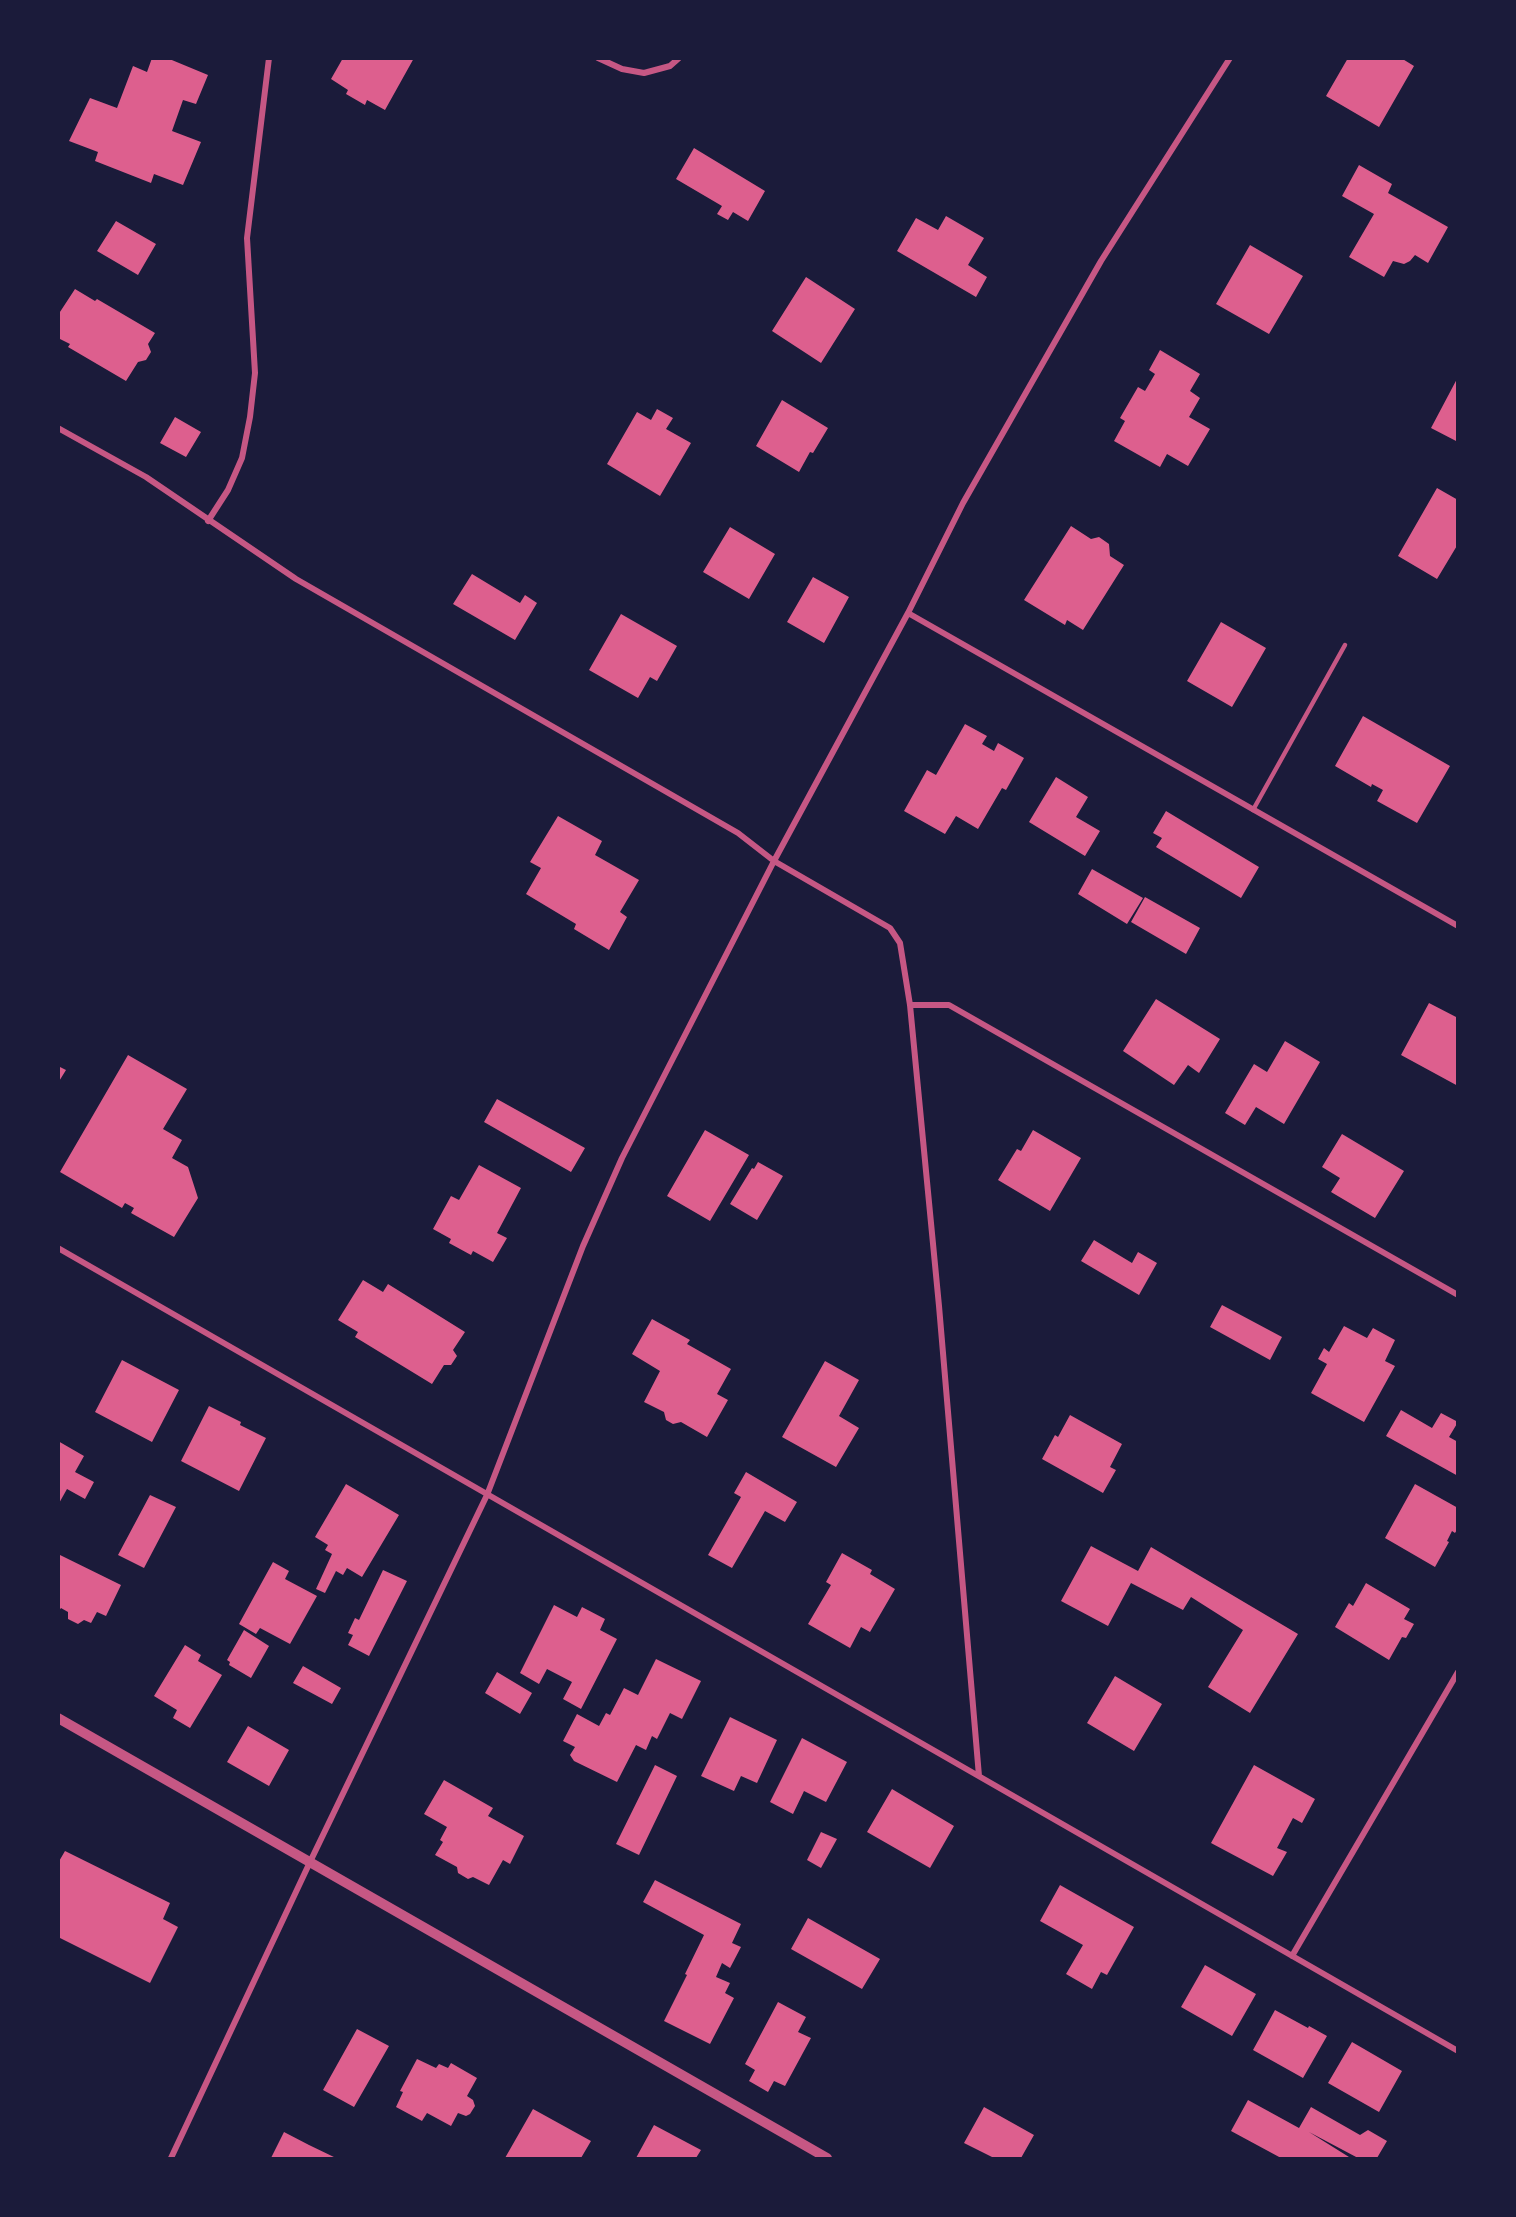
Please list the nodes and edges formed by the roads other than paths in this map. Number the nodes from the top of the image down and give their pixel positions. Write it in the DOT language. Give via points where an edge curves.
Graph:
graph roads {
  1 [pos="269,58"];
  2 [pos="598,58"];
  3 [pos="679,58"];
  4 [pos="1230,58"];
  5 [pos="58,428"];
  6 [pos="208,521"];
  7 [pos="908,613"];
  8 [pos="1345,645"];
  9 [pos="1252,810"];
  10 [pos="774,861"];
  11 [pos="1458,926"];
  12 [pos="910,1005"];
  13 [pos="58,1248"];
  14 [pos="1458,1295"];
  15 [pos="487,1495"];
  16 [pos="1458,1672"];
  17 [pos="58,1718"];
  18 [pos="979,1776"];
  19 [pos="310,1862"];
  20 [pos="1292,1956"];
  21 [pos="1458,2051"];
  22 [pos="171,2158"];
  23 [pos="827,2158"];
  1 -- 6 [label="street" via="247,238 255,374 250,417 242,458"];
  2 -- 3 [label="street" via="622,69 644,73 670,66"];
  4 -- 7 [label="street" via="1096,271 963,503"];
  5 -- 6 [label="street" via="146,477"];
  6 -- 10 [label="street" via="296,579 738,833"];
  7 -- 9 [label="street"];
  7 -- 10 [label="street"];
  8 -- 9 [label="lane"];
  9 -- 11 [label="street"];
  10 -- 12 [label="street" via="890,928 900,943"];
  10 -- 15 [label="street" via="618,1168 583,1246"];
  12 -- 14 [label="street" via="949,1005"];
  12 -- 18 [label="street"];
  13 -- 15 [label="street"];
  15 -- 18 [label="street"];
  15 -- 19 [label="street"];
  16 -- 20 [label="street"];
  17 -- 19 [label="street"];
  18 -- 20 [label="street"];
  19 -- 22 [label="street"];
  19 -- 23 [label="street"];
  20 -- 21 [label="street"];
}
